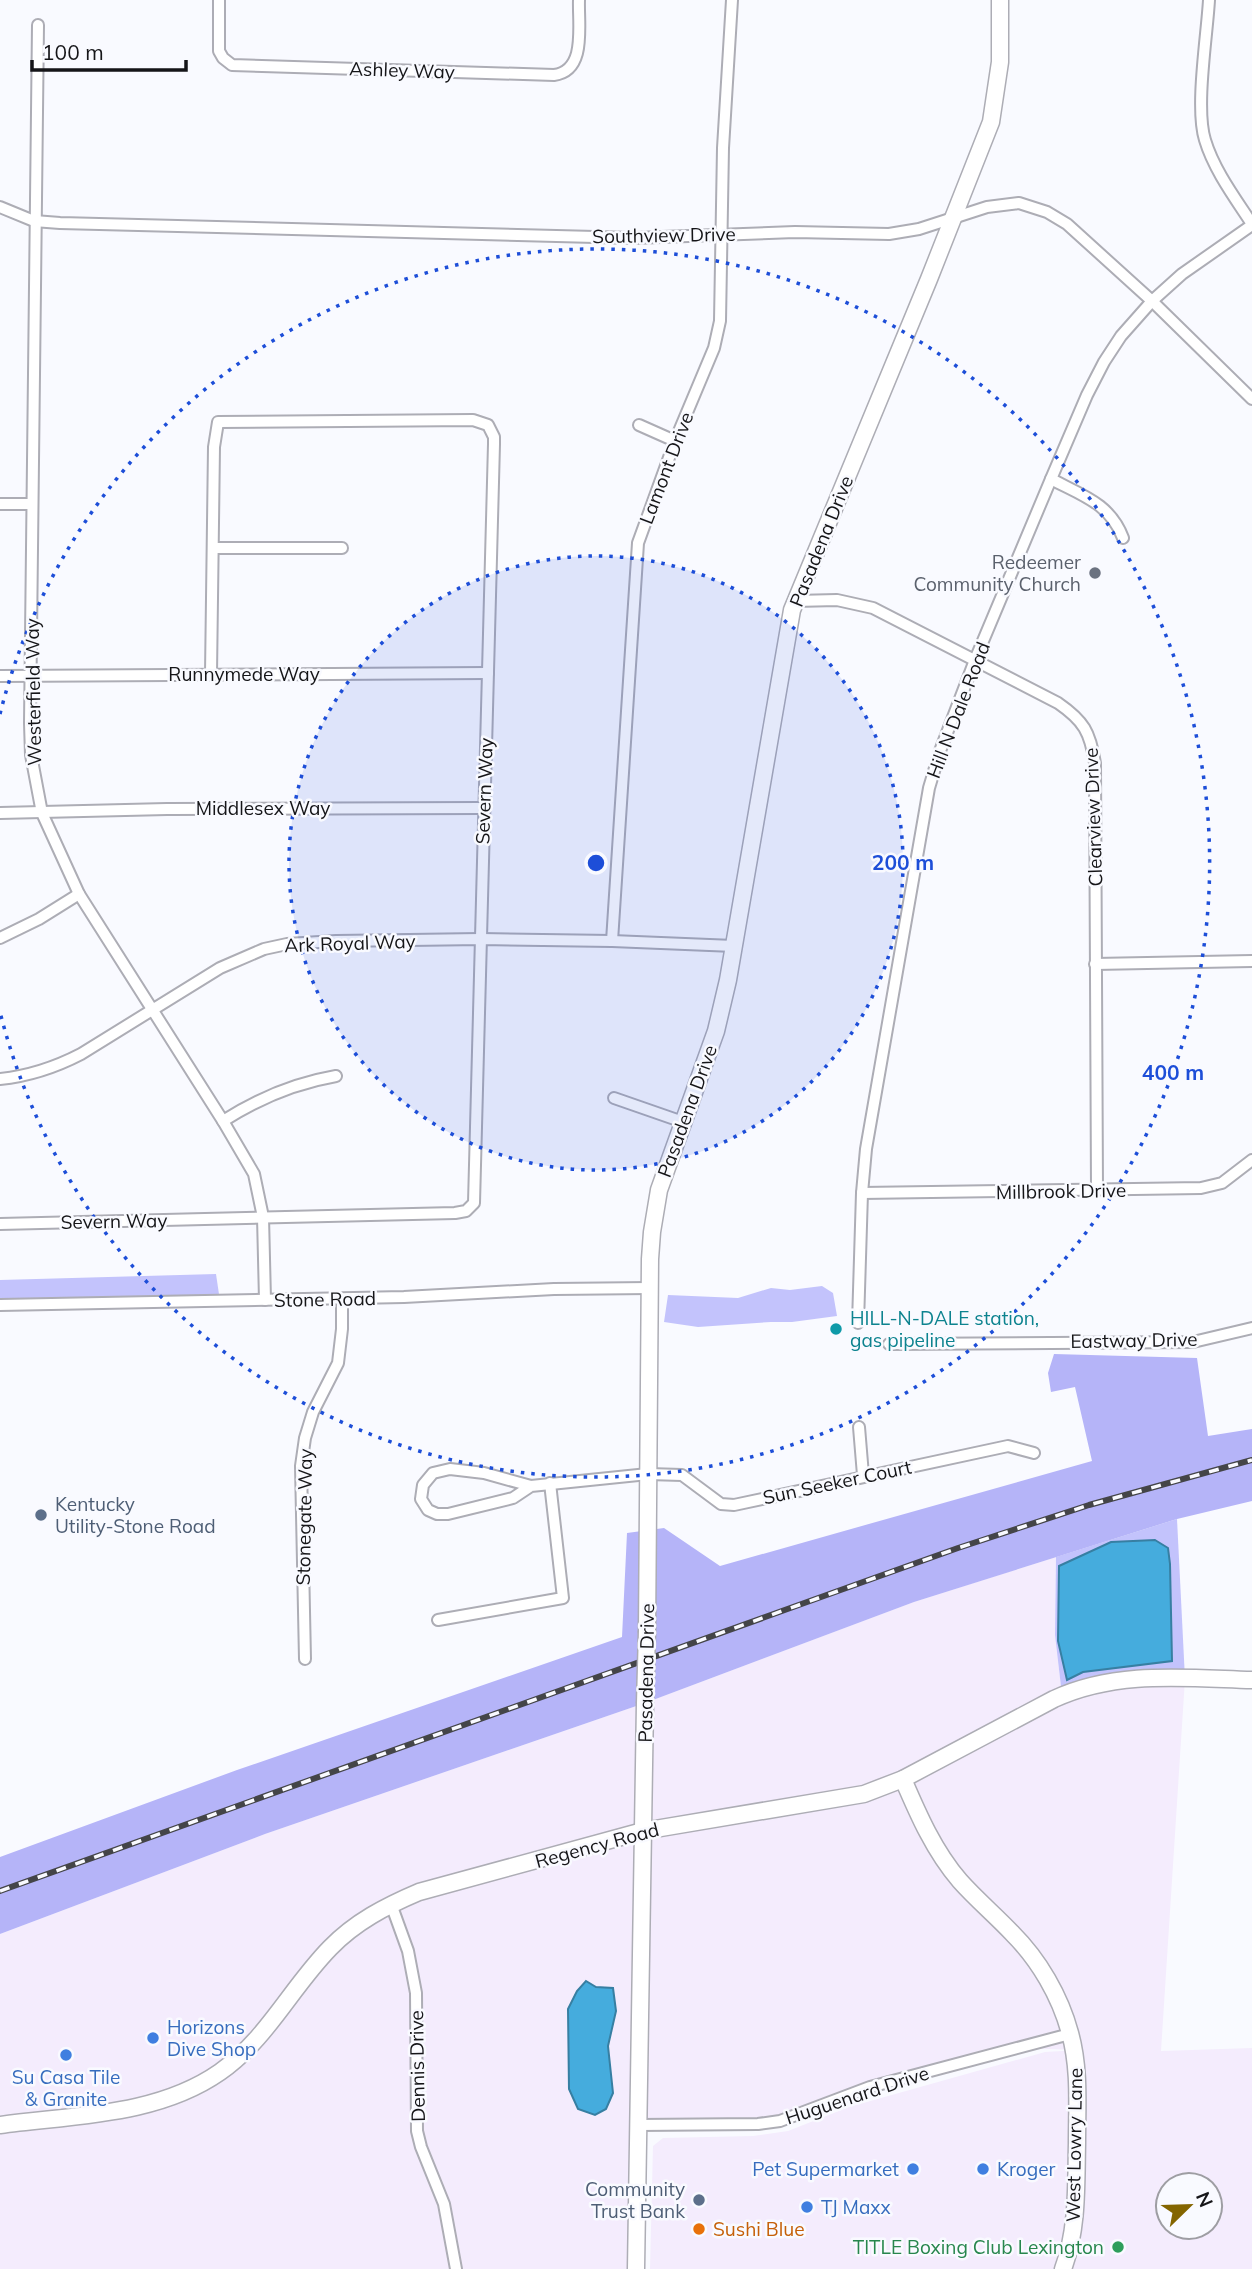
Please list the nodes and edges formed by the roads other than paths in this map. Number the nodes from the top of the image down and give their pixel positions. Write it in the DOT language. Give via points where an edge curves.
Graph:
graph roads {
  1 [pos="219,0"];
  2 [pos="579,0"];
  3 [pos="732,0"];
  4 [pos="1000,0"];
  5 [pos="1209,0"];
  6 [pos="38,24"];
  7 [pos="0,207"];
  8 [pos="952,219"];
  9 [pos="34,221"];
  10 [pos="1252,225"];
  11 [pos="722,236"];
  12 [pos="1152,301"];
  13 [pos="1252,399"];
  14 [pos="639,425"];
  15 [pos="675,441"];
  16 [pos="1051,478"];
  17 [pos="0,504"];
  18 [pos="33,504"];
  19 [pos="1123,538"];
  20 [pos="213,548"];
  21 [pos="342,548"];
  22 [pos="795,600"];
  23 [pos="975,660"];
  24 [pos="488,673"];
  25 [pos="211,674"];
  26 [pos="0,676"];
  27 [pos="30,676"];
  28 [pos="483,808"];
  29 [pos="0,813"];
  30 [pos="42,813"];
  31 [pos="79,894"];
  32 [pos="0,938"];
  33 [pos="481,939"];
  34 [pos="612,941"];
  35 [pos="734,946"];
  36 [pos="1252,961"];
  37 [pos="1095,964"];
  38 [pos="152,1010"];
  39 [pos="336,1076"];
  40 [pos="0,1079"];
  41 [pos="614,1098"];
  42 [pos="223,1121"];
  43 [pos="683,1122"];
  44 [pos="1252,1160"];
  45 [pos="1097,1190"];
  46 [pos="862,1194"];
  47 [pos="263,1217"];
  48 [pos="0,1224"];
  49 [pos="650,1288"];
  50 [pos="342,1299"];
  51 [pos="265,1300"];
  52 [pos="0,1305"];
  53 [pos="858,1323"];
  54 [pos="1252,1328"];
  55 [pos="889,1344"];
  56 [pos="859,1427"];
  57 [pos="1034,1453"];
  58 [pos="648,1474"];
  59 [pos="863,1475"];
  60 [pos="550,1483"];
  61 [pos="530,1486"];
  62 [pos="438,1620"];
  63 [pos="305,1659"];
  64 [pos="1252,1680"];
  65 [pos="903,1779"];
  66 [pos="642,1831"];
  67 [pos="391,1904"];
  68 [pos="1070,2034"];
  69 [pos="0,2124"];
  70 [pos="639,2125"];
  71 [pos="456,2269"];
  72 [pos="636,2269"];
  73 [pos="1063,2269"];
  1 -- 2 [label="street, Ashley Way" via="219,51 232,65 554,75 567,72 576,60"];
  3 -- 11 [label="street, Lamont Drive"];
  4 -- 8 [label="street, Pasadena Drive" via="1000,62 990,122"];
  5 -- 10 [label="street" via="1201,110 1204,138 1217,169"];
  6 -- 9 [label="street, Westerfield Way"];
  7 -- 9 [label="street, Southview Drive"];
  8 -- 11 [label="street, Southview Drive" via="889,234"];
  8 -- 12 [label="street, Southview Drive" via="998,204 1037,207 1067,224"];
  8 -- 22 [label="street, Pasadena Drive"];
  9 -- 11 [label="street, Southview Drive" via="634,238"];
  9 -- 18 [label="street, Westerfield Way"];
  10 -- 12 [label="street, Hill N Dale Road"];
  11 -- 15 [label="street, Lamont Drive" via="717,336"];
  12 -- 13 [label="street, Southview Drive"];
  12 -- 16 [label="street, Hill N Dale Road" via="1104,362"];
  14 -- 15 [label="street"];
  15 -- 34 [label="street, Lamont Drive" via="643,524 636,556"];
  16 -- 19 [label="street" via="1106,510"];
  16 -- 23 [label="street, Hill N Dale Road"];
  17 -- 18 [label="street"];
  18 -- 27 [label="street, Westerfield Way"];
  20 -- 21 [label="street"];
  20 -- 24 [label="street, Severn Way" via="218,422 482,422 492,431 494,444"];
  20 -- 25 [label="street, Severn Way"];
  22 -- 23 [label="street, Clearview Drive" via="822,599 873,608"];
  22 -- 35 [label="street, Pasadena Drive"];
  23 -- 37 [label="street, Clearview Drive" via="1058,703 1074,714 1090,736 1095,762"];
  23 -- 46 [label="street, Hill N Dale Road" via="927,798"];
  24 -- 25 [label="street, Runnymede Way"];
  24 -- 28 [label="street, Severn Way"];
  25 -- 27 [label="street, Runnymede Way"];
  26 -- 27 [label="street, Runnymede Way"];
  27 -- 30 [label="street, Westerfield Way" via="32,755"];
  28 -- 30 [label="street, Middlesex Way" via="167,808"];
  28 -- 33 [label="street, Severn Way"];
  29 -- 30 [label="street, Middlesex Way"];
  30 -- 31 [label="street, Westerfield Way"];
  31 -- 32 [label="street"];
  31 -- 38 [label="street, Westerfield Way"];
  33 -- 34 [label="street, Ark Royal Way"];
  33 -- 38 [label="street, Ark Royal Way" via="311,942 264,949 220,968"];
  33 -- 47 [label="street, Severn Way" via="476,1197 471,1208 455,1213"];
  34 -- 35 [label="street, Ark Royal Way"];
  35 -- 43 [label="street, Pasadena Drive" via="721,1014"];
  36 -- 37 [label="street"];
  37 -- 45 [label="street, Clearview Drive"];
  38 -- 40 [label="street, Ark Royal Way" via="61,1064"];
  38 -- 42 [label="street, Westerfield Way"];
  39 -- 42 [label="street" via="281,1091"];
  41 -- 43 [label="street"];
  42 -- 47 [label="street, Westerfield Way" via="254,1174"];
  43 -- 49 [label="street, Pasadena Drive" via="656,1206"];
  44 -- 45 [label="street, Millbrook Drive" via="1222,1183 1201,1188"];
  45 -- 46 [label="street, Millbrook Drive"];
  46 -- 53 [label="street, Hill N Dale Road"];
  47 -- 48 [label="street, Severn Way"];
  47 -- 51 [label="street, Westerfield Way"];
  49 -- 50 [label="street, Stone Road"];
  49 -- 58 [label="street, Pasadena Drive"];
  50 -- 51 [label="street, Stone Road"];
  50 -- 63 [label="street, Stonegate Way" via="338,1363 313,1412 302,1452"];
  51 -- 52 [label="street, Stone Road"];
  54 -- 55 [label="street, Eastway Drive" via="1193,1342"];
  56 -- 59 [label="street"];
  57 -- 59 [label="street, Sun Seeker Court" via="1008,1446"];
  58 -- 59 [label="street, Sun Seeker Court" via="681,1475 721,1504 734,1505"];
  58 -- 60 [label="street, Sun Seeker Court"];
  58 -- 66 [label="street, Pasadena Drive, bridge"];
  60 -- 61 [label="street, Sun Seeker Court"];
  60 -- 62 [label="street" via="563,1598"];
  61 -- 61 [label="street" via="513,1498 448,1514 428,1510 421,1499 433,1473 450,1469"];
  64 -- 65 [label="street, Regency Road" via="1149,1677 1080,1689 1036,1707"];
  65 -- 66 [label="street, Regency Road" via="864,1794"];
  65 -- 68 [label="street, West Lowry Lane" via="937,1850 958,1879 1015,1935 1041,1969"];
  66 -- 67 [label="street, Regency Road"];
  66 -- 70 [label="street, Pasadena Drive"];
  67 -- 69 [label="street, Regency Road" via="329,1949 262,2035 203,2083 138,2108"];
  67 -- 71 [label="street, Dennis Drive" via="408,1951 416,1993 417,2130 444,2204"];
  68 -- 70 [label="street, Huguenard Drive" via="870,2087 779,2120"];
  68 -- 73 [label="street, West Lowry Lane" via="1077,2092 1076,2199 1071,2249"];
  70 -- 72 [label="street, Pasadena Drive"];
}
